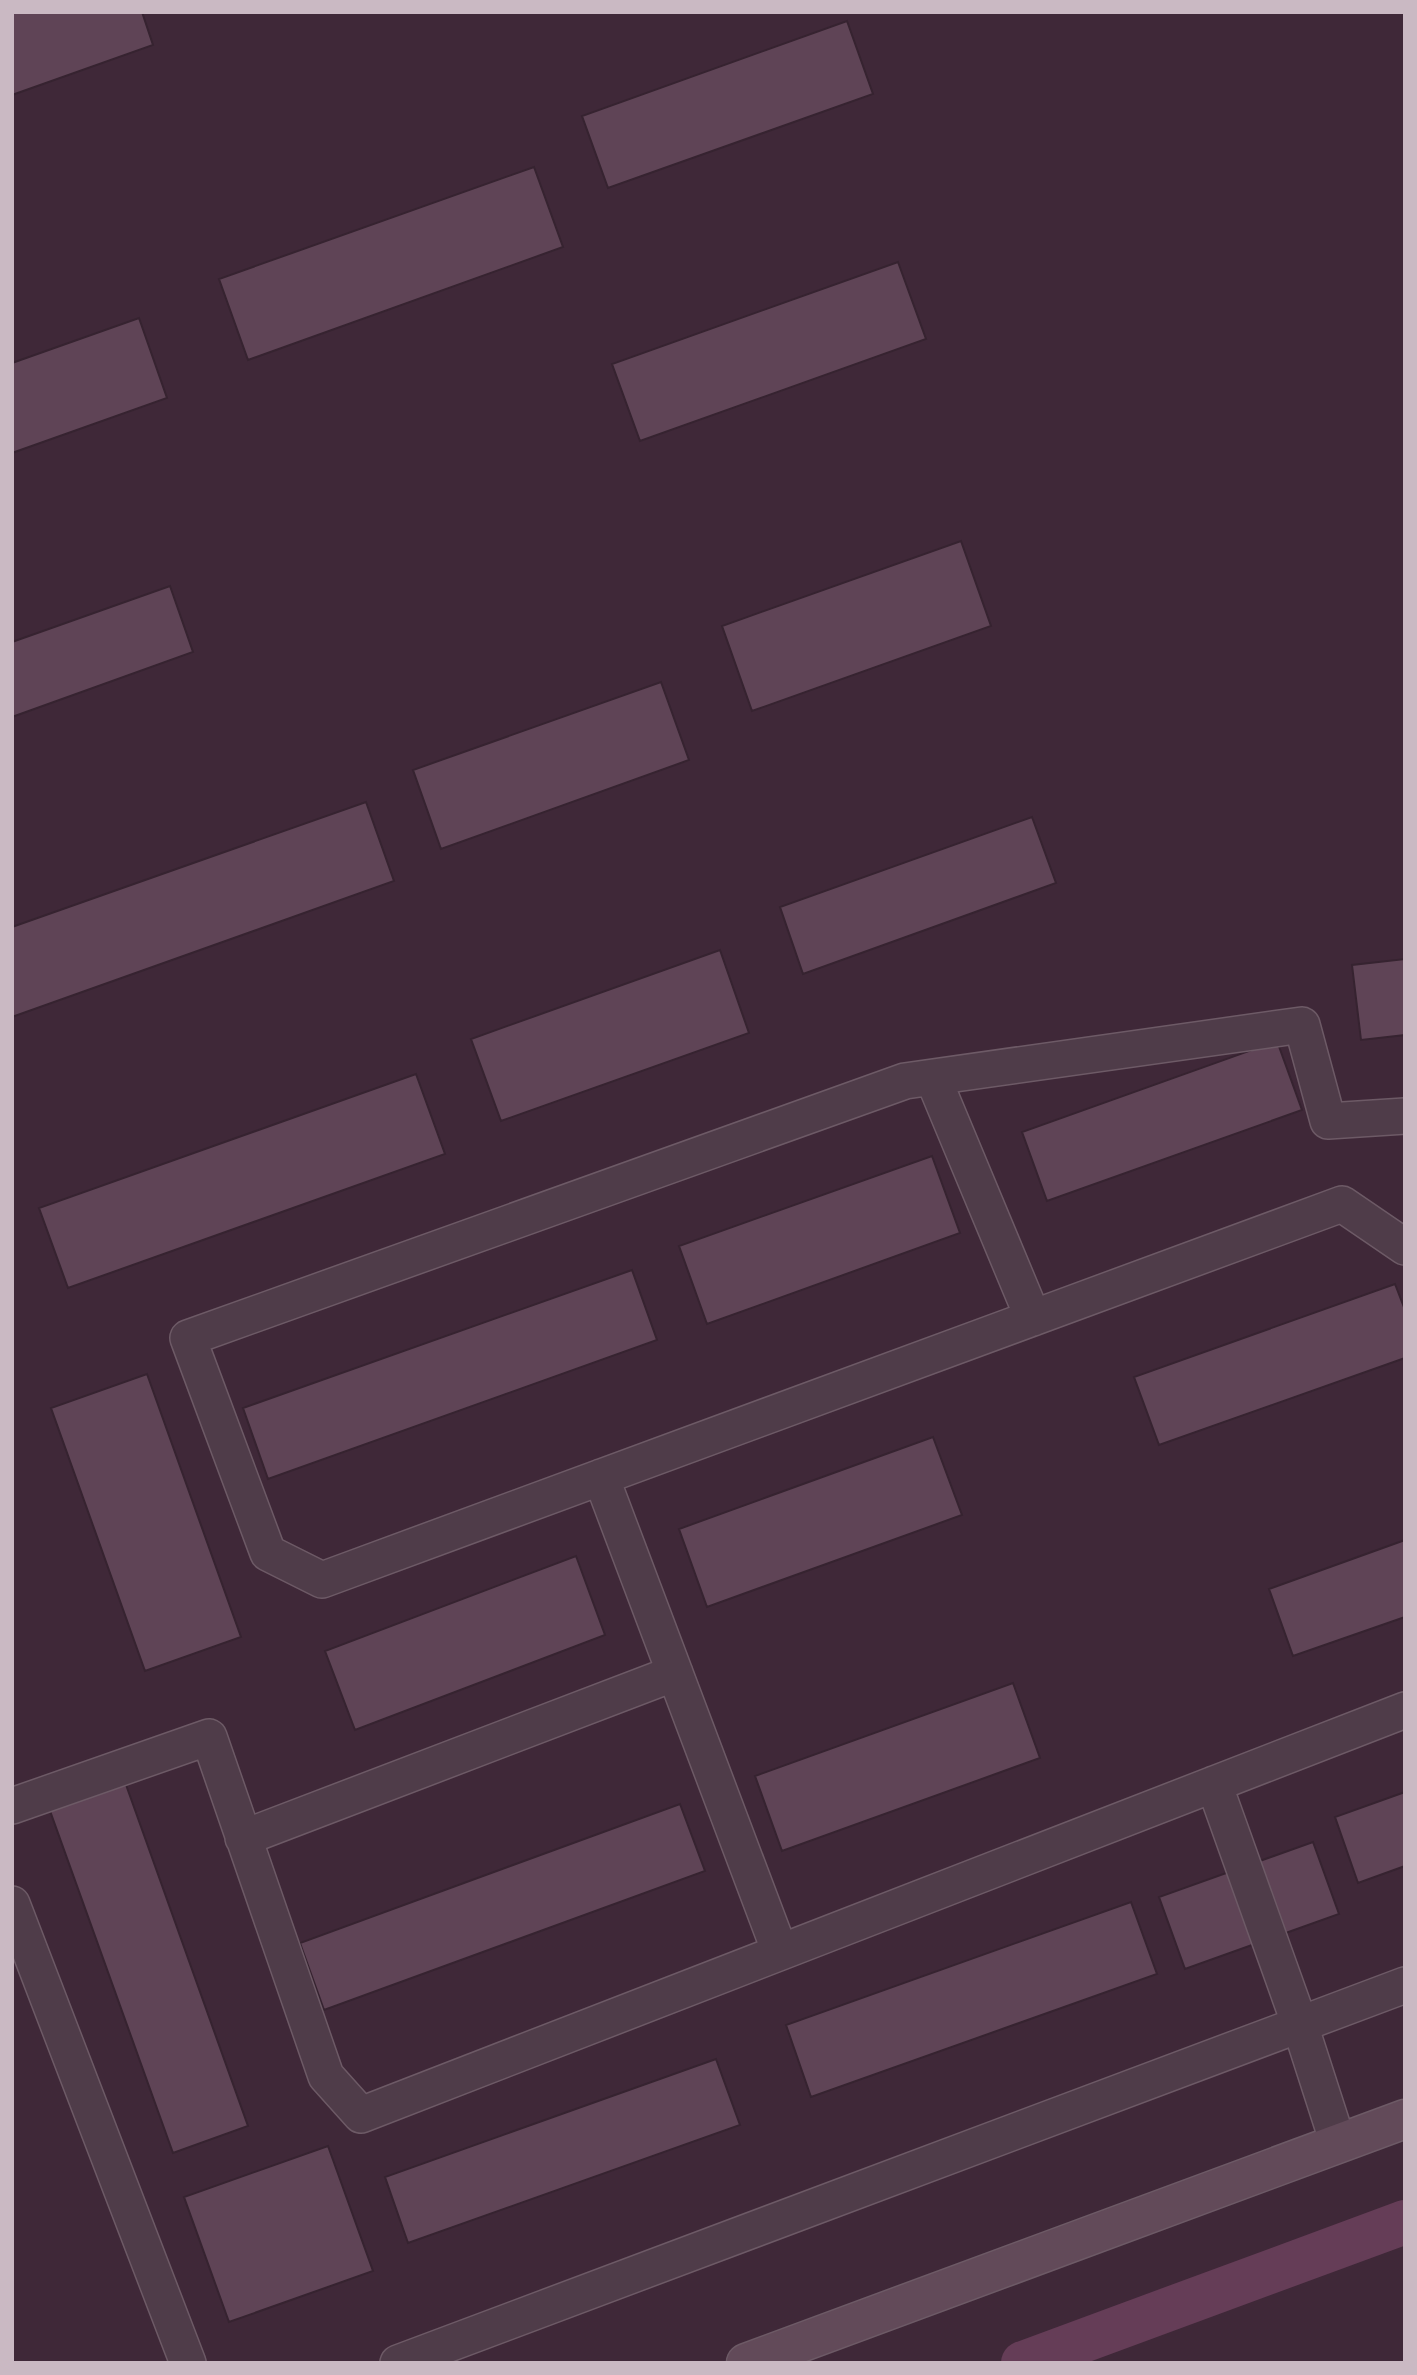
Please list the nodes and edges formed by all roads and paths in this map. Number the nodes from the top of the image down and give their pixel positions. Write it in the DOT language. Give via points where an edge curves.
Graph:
graph roads {
  1 [pos="933,1078"];
  2 [pos="1405,1116"];
  3 [pos="1405,1247"];
  4 [pos="1033,1318"];
  5 [pos="601,1477"];
  6 [pos="675,1673"];
  7 [pos="1405,1710"];
  8 [pos="1214,1784"];
  9 [pos="12,1806"];
  10 [pos="243,1838"];
  11 [pos="12,1904"];
  12 [pos="780,1952"];
  13 [pos="1405,1985"];
  14 [pos="1300,2025"];
  15 [pos="1405,2119"];
  16 [pos="1338,2143"];
  17 [pos="188,2363"];
  18 [pos="398,2363"];
  19 [pos="746,2363"];
  1 -- 2 [label="street" via="1302,1025 1328,1121"];
  1 -- 4 [label="street"];
  1 -- 5 [label="street" via="905,1081 188,1338 268,1553 322,1580"];
  3 -- 4 [label="street" via="1342,1204"];
  4 -- 5 [label="street"];
  5 -- 6 [label="street"];
  6 -- 10 [label="street"];
  6 -- 12 [label="street"];
  7 -- 8 [label="street"];
  8 -- 12 [label="street"];
  8 -- 14 [label="street"];
  9 -- 10 [label="street" via="209,1737"];
  10 -- 12 [label="street" via="326,2076 361,2115"];
  11 -- 17 [label="street"];
  13 -- 14 [label="street"];
  14 -- 16 [label="street"];
  14 -- 18 [label="street"];
  15 -- 16 [label="street"];
  16 -- 19 [label="street"];
}
